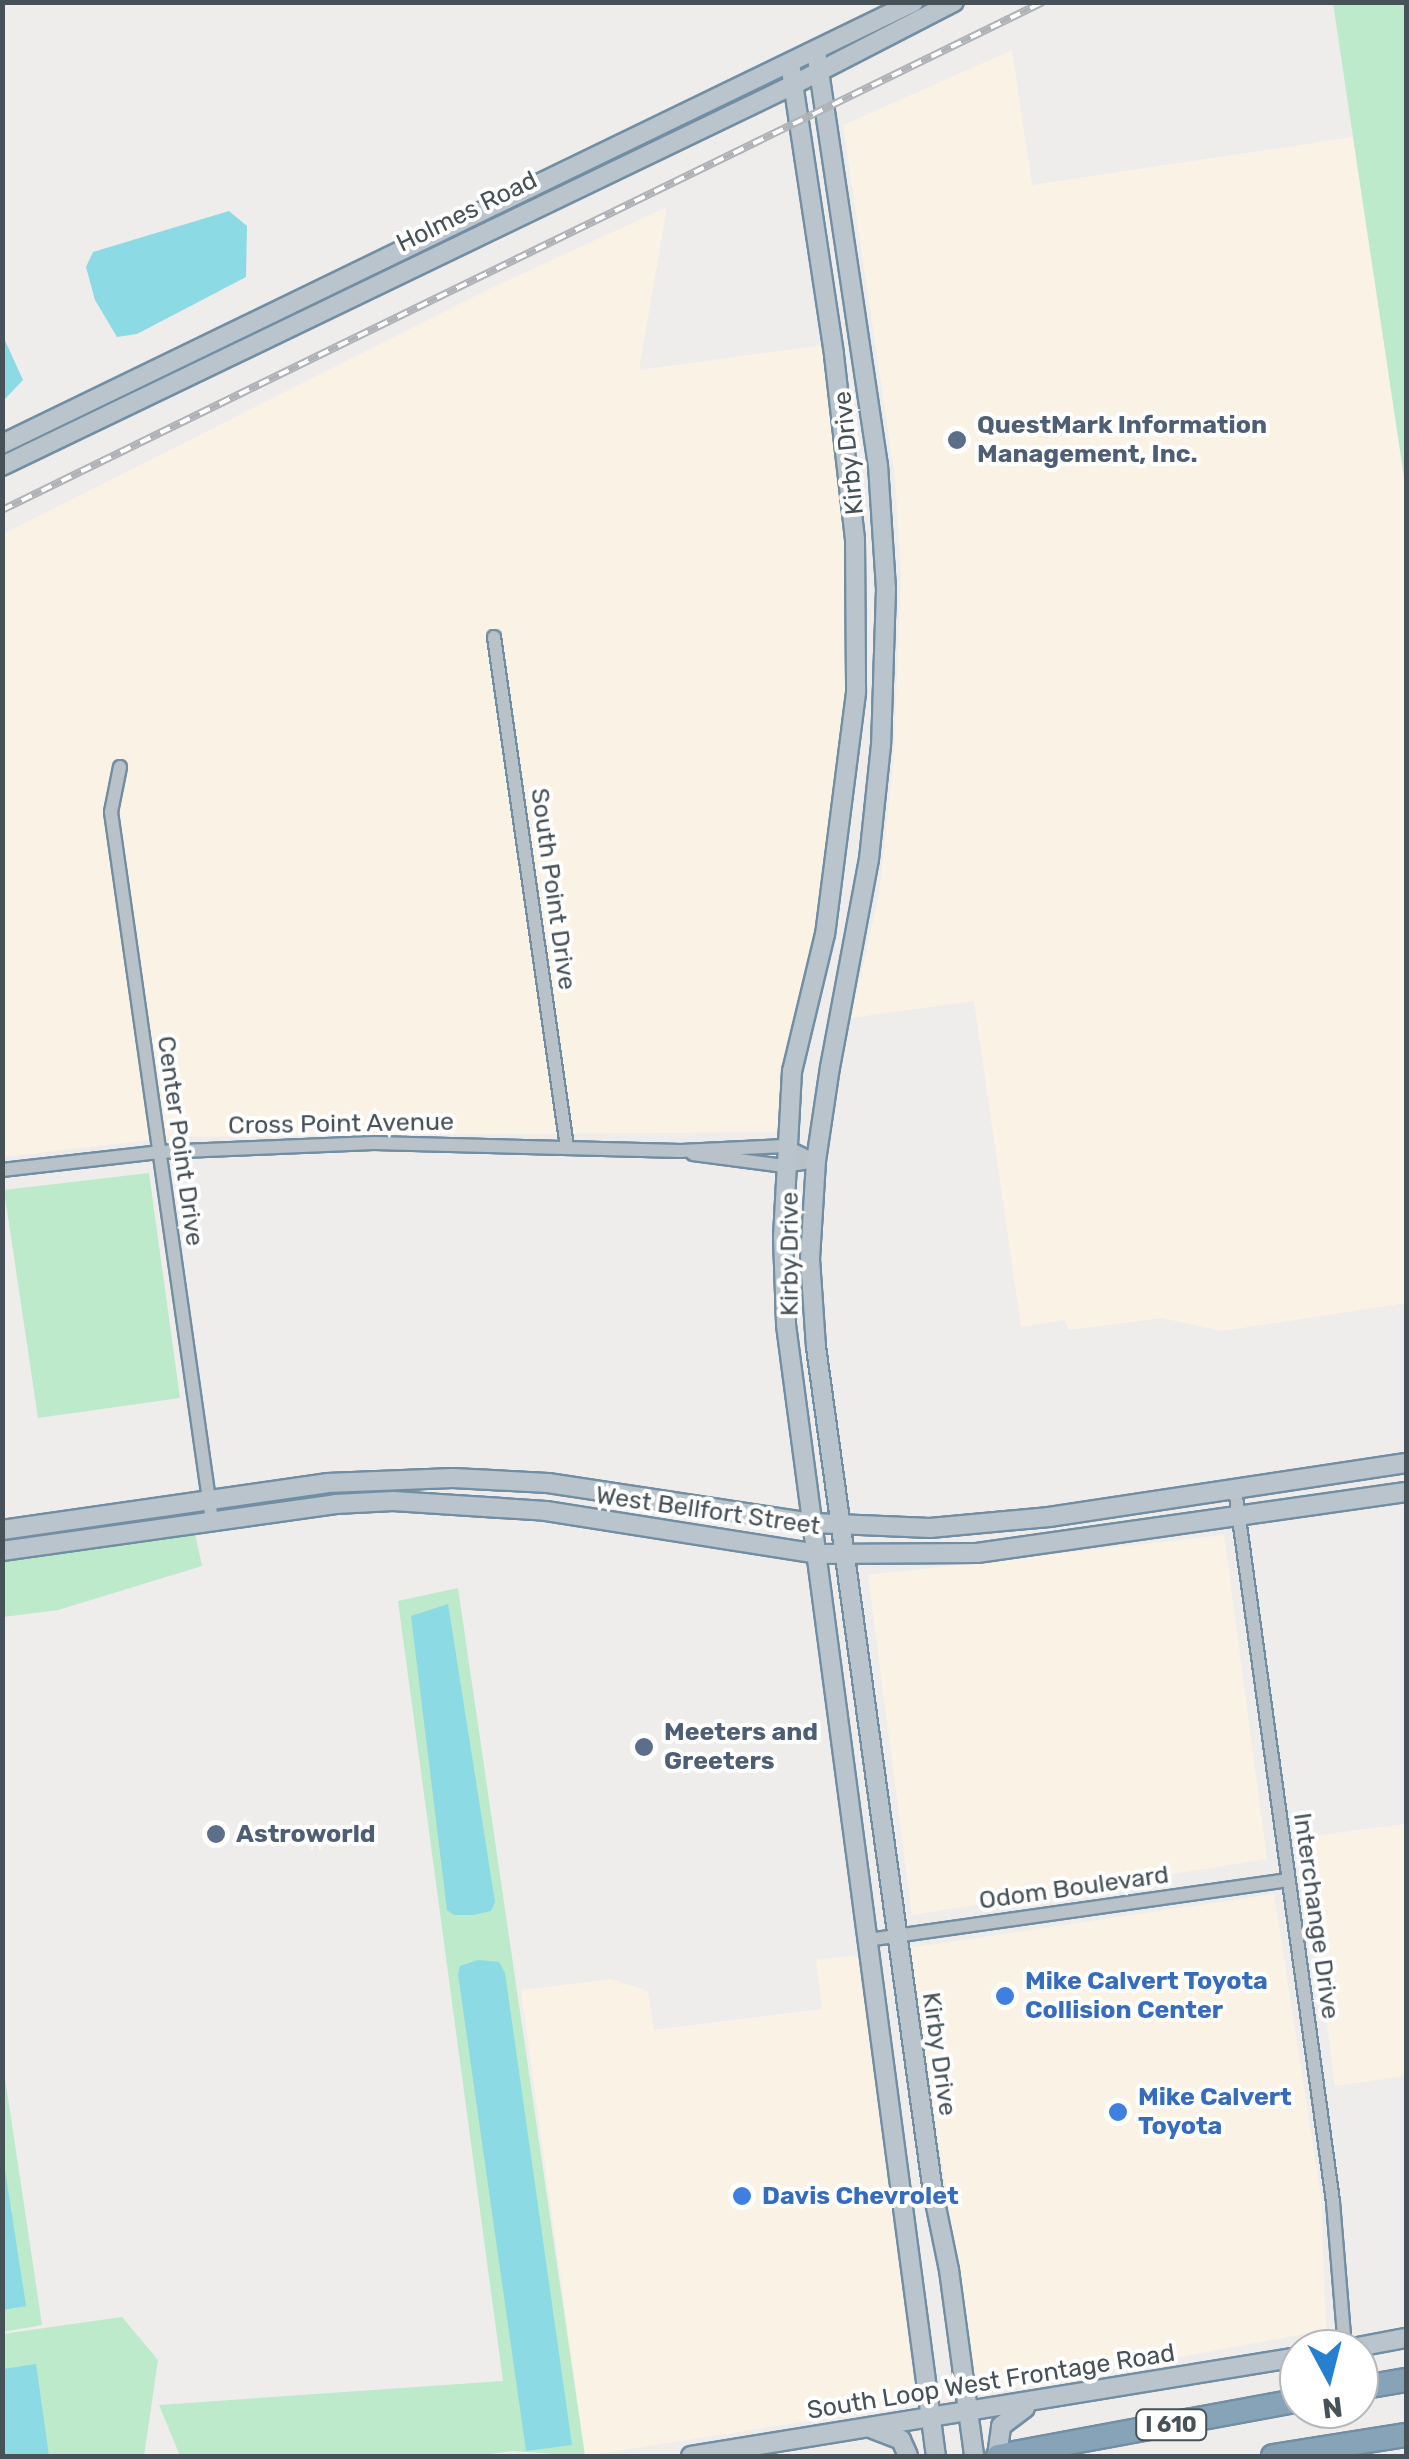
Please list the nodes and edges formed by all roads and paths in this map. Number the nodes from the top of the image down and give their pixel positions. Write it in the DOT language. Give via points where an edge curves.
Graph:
graph roads {
  1 [pos="914,2"];
  2 [pos="954,2"];
  3 [pos="816,50"];
  4 [pos="790,63"];
  5 [pos="821,71"];
  6 [pos="793,85"];
  7 [pos="530,186"];
  8 [pos="540,204"];
  9 [pos="862,351"];
  10 [pos="834,355"];
  11 [pos="92,400"];
  12 [pos="102,418"];
  13 [pos="2,444"];
  14 [pos="2,466"];
  15 [pos="855,589"];
  16 [pos="886,589"];
  17 [pos="494,637"];
  18 [pos="851,743"];
  19 [pos="881,745"];
  20 [pos="120,767"];
  21 [pos="824,934"];
  22 [pos="855,939"];
  23 [pos="785,1146"];
  24 [pos="568,1147"];
  25 [pos="681,1151"];
  26 [pos="159,1152"];
  27 [pos="816,1161"];
  28 [pos="784,1166"];
  29 [pos="2,1170"];
  30 [pos="1406,1464"];
  31 [pos="806,1476"];
  32 [pos="548,1483"];
  33 [pos="1235,1489"];
  34 [pos="1406,1492"];
  35 [pos="209,1500"];
  36 [pos="546,1512"];
  37 [pos="762,1515"];
  38 [pos="1049,1517"];
  39 [pos="1239,1517"];
  40 [pos="212,1521"];
  41 [pos="812,1523"];
  42 [pos="843,1526"];
  43 [pos="2,1530"];
  44 [pos="1048,1546"];
  45 [pos="2,1551"];
  46 [pos="816,1554"];
  47 [pos="848,1554"];
  48 [pos="1288,1880"];
  49 [pos="898,1935"];
  50 [pos="867,1940"];
  51 [pos="932,2192"];
  52 [pos="900,2196"];
  53 [pos="1344,2329"];
  54 [pos="1406,2338"];
  55 [pos="1379,2343"];
  56 [pos="1279,2360"];
  57 [pos="1406,2369"];
  58 [pos="1406,2380"];
  59 [pos="1379,2382"];
  60 [pos="1379,2384"];
  61 [pos="1034,2403"];
  62 [pos="1279,2404"];
  63 [pos="967,2412"];
  64 [pos="931,2418"];
  65 [pos="856,2428"];
  66 [pos="1406,2434"];
  67 [pos="692,2456"];
  68 [pos="908,2456"];
  69 [pos="936,2456"];
  70 [pos="974,2456"];
  71 [pos="998,2456"];
  72 [pos="1273,2456"];
  1 -- 3 [label="main road, Holmes Road"];
  2 -- 5 [label="main road, Holmes Road"];
  3 -- 4 [label="main road, Holmes Road"];
  3 -- 5 [label="main road, Kirby Drive"];
  4 -- 6 [label="main road, Kirby Drive"];
  4 -- 7 [label="main road, Holmes Road"];
  5 -- 6 [label="main road, Holmes Road"];
  5 -- 9 [label="main road, Kirby Drive"];
  6 -- 8 [label="main road, Holmes Road"];
  6 -- 10 [label="main road, Kirby Drive"];
  7 -- 8 [label="main road"];
  7 -- 11 [label="main road, Holmes Road"];
  8 -- 12 [label="main road, Holmes Road"];
  9 -- 10 [label="main road"];
  9 -- 16 [label="main road, Kirby Drive"];
  10 -- 15 [label="main road, Kirby Drive" via="856,539"];
  11 -- 12 [label="main road"];
  11 -- 13 [label="main road, Holmes Road"];
  12 -- 14 [label="main road, Holmes Road"];
  15 -- 16 [label="main road"];
  15 -- 18 [label="main road, Kirby Drive"];
  16 -- 19 [label="main road, Kirby Drive"];
  17 -- 24 [label="street, South Point Drive"];
  18 -- 19 [label="main road"];
  18 -- 21 [label="main road, Kirby Drive"];
  19 -- 22 [label="main road, Kirby Drive"];
  20 -- 26 [label="street, Center Point Drive" via="110,812"];
  21 -- 22 [label="main road"];
  21 -- 23 [label="main road, Kirby Drive" via="792,1071"];
  22 -- 27 [label="main road, Kirby Drive"];
  23 -- 25 [label="street, Cross Point Avenue"];
  23 -- 27 [label="street, Cross Point Avenue"];
  23 -- 28 [label="main road, Kirby Drive"];
  24 -- 25 [label="street, Cross Point Avenue"];
  24 -- 26 [label="street, Cross Point Avenue" via="374,1143"];
  25 -- 28 [label="street, Cross Point Avenue"];
  26 -- 29 [label="street, Cross Point Avenue"];
  26 -- 35 [label="street, Center Point Drive"];
  27 -- 28 [label="street, Cross Point Avenue"];
  27 -- 42 [label="main road, Kirby Drive" via="816,1347"];
  28 -- 31 [label="main road, Kirby Drive" via="786,1325"];
  30 -- 33 [label="main road, West Bellfort Street"];
  31 -- 37 [label="main road" via="796,1504"];
  31 -- 41 [label="main road, Kirby Drive"];
  32 -- 35 [label="main road, West Bellfort Street" via="395,1478"];
  32 -- 36 [label="main road"];
  32 -- 37 [label="main road, West Bellfort Street"];
  33 -- 38 [label="main road, West Bellfort Street"];
  33 -- 39 [label="street, Interchange Drive"];
  34 -- 39 [label="main road, West Bellfort Street"];
  35 -- 40 [label="street, Center Point Drive"];
  35 -- 43 [label="main road, West Bellfort Street"];
  36 -- 40 [label="main road, West Bellfort Street" via="393,1502"];
  36 -- 46 [label="main road, West Bellfort Street"];
  37 -- 41 [label="main road, West Bellfort Street"];
  38 -- 42 [label="main road, West Bellfort Street" via="930,1528"];
  38 -- 44 [label="main road"];
  39 -- 44 [label="main road, West Bellfort Street"];
  39 -- 48 [label="street, Interchange Drive"];
  40 -- 45 [label="main road, West Bellfort Street"];
  41 -- 42 [label="main road, West Bellfort Street"];
  41 -- 46 [label="main road, Kirby Drive"];
  42 -- 47 [label="main road, Kirby Drive"];
  44 -- 47 [label="main road, West Bellfort Street"];
  46 -- 47 [label="main road, West Bellfort Street"];
  46 -- 50 [label="main road, Kirby Drive"];
  47 -- 49 [label="main road, Kirby Drive"];
  48 -- 49 [label="street, Odom Boulevard"];
  48 -- 53 [label="street, Interchange Drive"];
  49 -- 50 [label="street, Odom Boulevard"];
  49 -- 51 [label="main road, Kirby Drive"];
  50 -- 52 [label="main road, Kirby Drive"];
  51 -- 52 [label="main road"];
  51 -- 63 [label="main road, Kirby Drive"];
  52 -- 64 [label="main road, Kirby Drive"];
  54 -- 55 [label="main road"];
  56 -- 61 [label="main road, South Loop West Frontage Road"];
  57 -- 59 [label="highway"];
  58 -- 60 [label="highway"];
  61 -- 63 [label="main road, South Loop West Frontage Road"];
  61 -- 71 [label="main road" via="1002,2426"];
  62 -- 71 [label="highway, I 610"];
  63 -- 64 [label="main road, South Loop West Frontage Road"];
  63 -- 70 [label="main road, Kirby Drive"];
  64 -- 65 [label="main road, South Loop West Frontage Road"];
  64 -- 69 [label="main road, Kirby Drive"];
  65 -- 67 [label="main road, South Loop West Frontage Road"];
  65 -- 68 [label="main road" via="885,2430 901,2440"];
  66 -- 72 [label="highway"];
}
